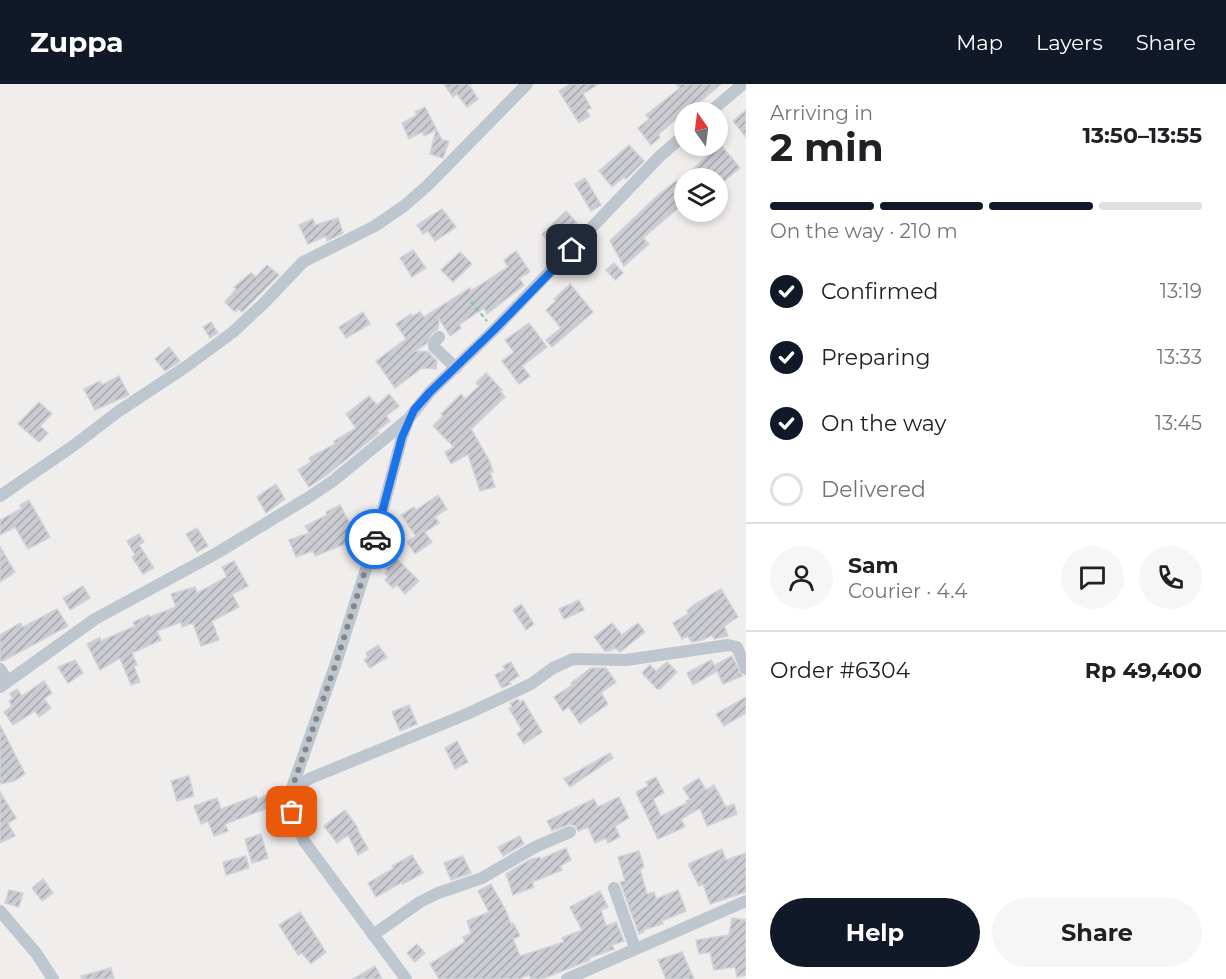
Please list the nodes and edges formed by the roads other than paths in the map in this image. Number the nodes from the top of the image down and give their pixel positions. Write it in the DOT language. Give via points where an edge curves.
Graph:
graph roads {
  1 [pos="527,84"];
  2 [pos="743,84"];
  3 [pos="722,102"];
  4 [pos="674,145"];
  5 [pos="439,337"];
  6 [pos="456,368"];
  7 [pos="409,418"];
  8 [pos="0,496"];
  9 [pos="0,669"];
  10 [pos="746,669"];
  11 [pos="4,684"];
  12 [pos="292,788"];
  13 [pos="570,832"];
  14 [pos="614,888"];
  15 [pos="746,901"];
  16 [pos="0,911"];
  17 [pos="373,935"];
  18 [pos="635,948"];
  19 [pos="53,979"];
  20 [pos="406,979"];
  21 [pos="567,979"];
  1 -- 8 [label="street" via="404,206 375,226 310,257 233,332"];
  2 -- 3 [label="street"];
  4 -- 6 [label="street"];
  5 -- 6 [label="street" via="434,347"];
  6 -- 7 [label="street"];
  7 -- 11 [label="street" via="306,499 95,619"];
  7 -- 12 [label="street" via="372,550"];
  9 -- 11 [label="street"];
  10 -- 12 [label="street" via="737,647 728,645 626,660 573,659 467,714"];
  12 -- 17 [label="street" via="292,812 299,833"];
  13 -- 17 [label="street" via="482,878 420,902"];
  14 -- 18 [label="street"];
  15 -- 18 [label="street"];
  16 -- 19 [label="street"];
  17 -- 20 [label="street"];
  18 -- 21 [label="street"];
}
